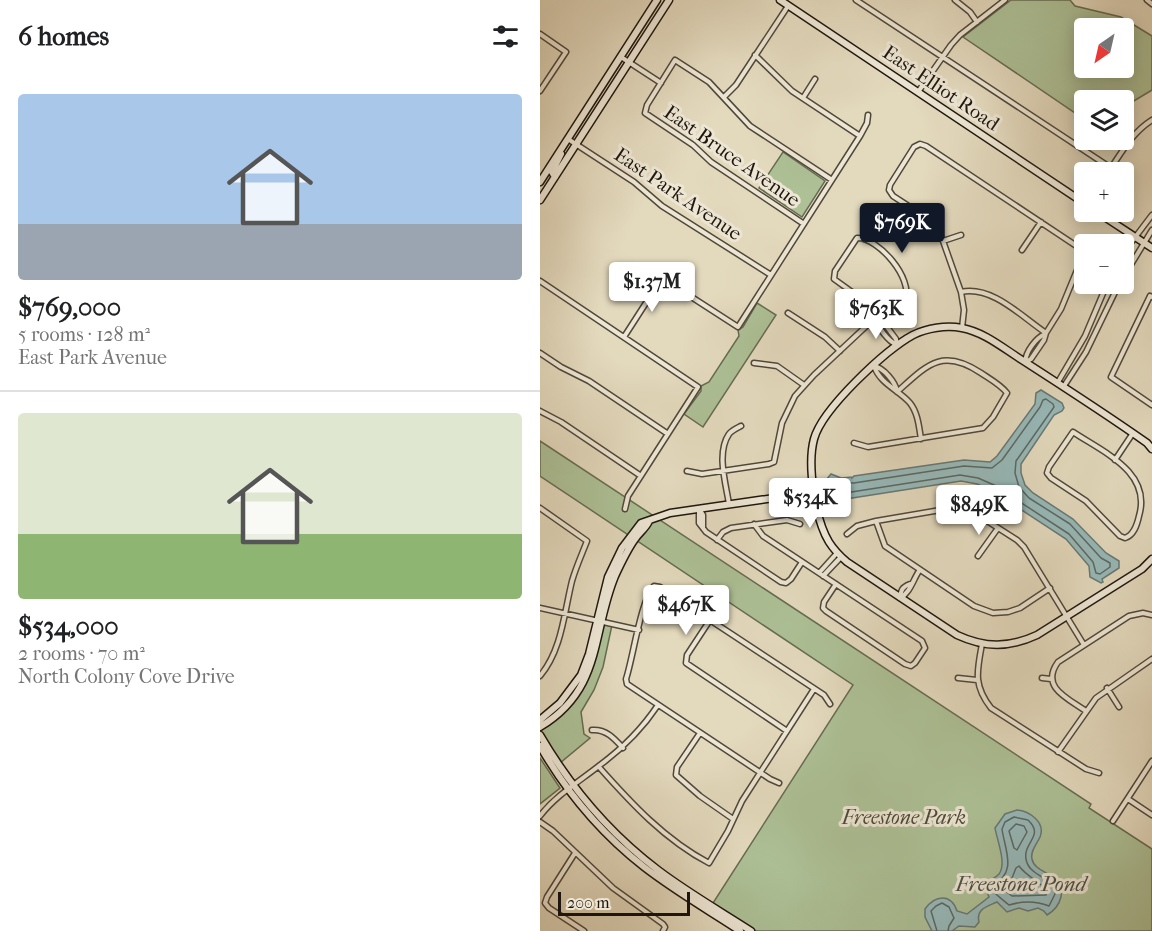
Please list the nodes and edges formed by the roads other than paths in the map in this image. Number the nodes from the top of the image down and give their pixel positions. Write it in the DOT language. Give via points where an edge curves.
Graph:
graph roads {
  1 [pos="657,0"];
  2 [pos="669,0"];
  3 [pos="780,0"];
  4 [pos="856,0"];
  5 [pos="955,0"];
  6 [pos="1005,0"];
  7 [pos="1147,0"];
  8 [pos="1152,3"];
  9 [pos="788,6"];
  10 [pos="977,22"];
  11 [pos="540,34"];
  12 [pos="755,55"];
  13 [pos="621,57"];
  14 [pos="943,57"];
  15 [pos="629,62"];
  16 [pos="815,79"];
  17 [pos="661,82"];
  18 [pos="540,91"];
  19 [pos="918,93"];
  20 [pos="724,97"];
  21 [pos="803,98"];
  22 [pos="868,115"];
  23 [pos="1152,120"];
  24 [pos="860,136"];
  25 [pos="568,138"];
  26 [pos="576,144"];
  27 [pos="562,147"];
  28 [pos="555,177"];
  29 [pos="832,180"];
  30 [pos="540,182"];
  31 [pos="1074,196"];
  32 [pos="540,198"];
  33 [pos="1152,215"];
  34 [pos="1041,222"];
  35 [pos="1112,222"];
  36 [pos="804,224"];
  37 [pos="1152,230"];
  38 [pos="961,235"];
  39 [pos="1136,238"];
  40 [pos="943,241"];
  41 [pos="1143,243"];
  42 [pos="1152,248"];
  43 [pos="1022,250"];
  44 [pos="1134,259"];
  45 [pos="771,275"];
  46 [pos="540,281"];
  47 [pos="961,292"];
  48 [pos="1103,294"];
  49 [pos="1114,294"];
  50 [pos="1151,296"];
  51 [pos="788,313"];
  52 [pos="876,317"];
  53 [pos="962,328"];
  54 [pos="1046,333"];
  55 [pos="624,337"];
  56 [pos="897,345"];
  57 [pos="840,351"];
  58 [pos="540,353"];
  59 [pos="1025,362"];
  60 [pos="754,363"];
  61 [pos="874,366"];
  62 [pos="1061,384"];
  63 [pos="804,385"];
  64 [pos="897,392"];
  65 [pos="1152,405"];
  66 [pos="540,411"];
  67 [pos="741,426"];
  68 [pos="1133,433"];
  69 [pos="668,434"];
  70 [pos="921,439"];
  71 [pos="854,443"];
  72 [pos="1152,448"];
  73 [pos="1115,460"];
  74 [pos="687,471"];
  75 [pos="725,471"];
  76 [pos="641,476"];
  77 [pos="815,492"];
  78 [pos="729,504"];
  79 [pos="540,508"];
  80 [pos="699,509"];
  81 [pos="625,510"];
  82 [pos="876,521"];
  83 [pos="754,524"];
  84 [pos="800,524"];
  85 [pos="998,528"];
  86 [pos="847,534"];
  87 [pos="717,540"];
  88 [pos="839,555"];
  89 [pos="978,556"];
  90 [pos="1152,559"];
  91 [pos="802,562"];
  92 [pos="919,570"];
  93 [pos="821,574"];
  94 [pos="836,584"];
  95 [pos="1050,588"];
  96 [pos="900,598"];
  97 [pos="540,608"];
  98 [pos="564,613"];
  99 [pos="1152,615"];
  100 [pos="1066,616"];
  101 [pos="710,620"];
  102 [pos="599,622"];
  103 [pos="639,630"];
  104 [pos="982,644"];
  105 [pos="1084,645"];
  106 [pos="1152,659"];
  107 [pos="540,676"];
  108 [pos="958,678"];
  109 [pos="1041,678"];
  110 [pos="1051,679"];
  111 [pos="977,680"];
  112 [pos="1107,688"];
  113 [pos="814,689"];
  114 [pos="830,704"];
  115 [pos="658,705"];
  116 [pos="1119,707"];
  117 [pos="1086,711"];
  118 [pos="540,720"];
  119 [pos="540,727"];
  120 [pos="592,730"];
  121 [pos="787,731"];
  122 [pos="700,733"];
  123 [pos="540,735"];
  124 [pos="540,746"];
  125 [pos="622,748"];
  126 [pos="1058,752"];
  127 [pos="1152,761"];
  128 [pos="599,767"];
  129 [pos="760,773"];
  130 [pos="1100,773"];
  131 [pos="779,783"];
  132 [pos="570,787"];
  133 [pos="1128,799"];
  134 [pos="1152,815"];
  135 [pos="540,816"];
  136 [pos="733,819"];
  137 [pos="1113,821"];
  138 [pos="540,822"];
  139 [pos="575,853"];
  140 [pos="710,907"];
  141 [pos="664,929"];
  142 [pos="584,931"];
  143 [pos="740,931"];
  144 [pos="751,931"];
  1 -- 13 [label="street"];
  2 -- 15 [label="street"];
  3 -- 9 [label="street, East Elliot Road"];
  4 -- 14 [label="street"];
  5 -- 10 [label="street"];
  6 -- 10 [label="street"];
  7 -- 8 [label="street"];
  9 -- 12 [label="street"];
  9 -- 19 [label="street, East Elliot Road"];
  10 -- 14 [label="street" via="960,35"];
  11 -- 18 [label="street" via="566,52"];
  12 -- 20 [label="street"];
  12 -- 21 [label="street"];
  13 -- 15 [label="street"];
  13 -- 25 [label="street"];
  14 -- 19 [label="street"];
  14 -- 23 [label="street" via="1111,168 1130,139"];
  15 -- 17 [label="street"];
  15 -- 26 [label="street"];
  16 -- 21 [label="street"];
  17 -- 20 [label="street" via="675,60"];
  17 -- 36 [label="street, East Bruce Avenue" via="645,111 649,116"];
  19 -- 31 [label="street, East Elliot Road"];
  20 -- 29 [label="street" via="750,126"];
  21 -- 24 [label="street"];
  22 -- 24 [label="street"];
  24 -- 29 [label="street"];
  25 -- 26 [label="street, East Park Avenue"];
  25 -- 27 [label="street"];
  26 -- 28 [label="street"];
  26 -- 45 [label="street, East Park Avenue" via="634,182 662,206"];
  27 -- 28 [label="street" via="551,173"];
  27 -- 30 [label="street"];
  28 -- 32 [label="street"];
  29 -- 36 [label="street"];
  33 -- 39 [label="street"];
  34 -- 40 [label="street" via="920,144 914,147 889,190 933,222"];
  34 -- 43 [label="street"];
  34 -- 54 [label="street" via="1083,252 1061,309"];
  35 -- 39 [label="street"];
  36 -- 45 [label="street"];
  37 -- 41 [label="street"];
  38 -- 40 [label="street"];
  39 -- 41 [label="street"];
  40 -- 47 [label="street"];
  41 -- 42 [label="street"];
  41 -- 44 [label="street"];
  45 -- 55 [label="street" via="738,327 662,278"];
  46 -- 55 [label="street"];
  47 -- 53 [label="street"];
  47 -- 54 [label="street" via="982,292"];
  48 -- 62 [label="street"];
  49 -- 62 [label="street" via="1086,352"];
  50 -- 65 [label="street" via="1111,377"];
  51 -- 57 [label="street"];
  52 -- 52 [label="street" via="859,297 833,277 858,238 893,260 907,292 906,298"];
  52 -- 56 [label="street" via="890,330"];
  52 -- 57 [label="street"];
  53 -- 56 [label="street" via="926,330"];
  53 -- 59 [label="street" via="982,335"];
  54 -- 59 [label="street" via="1038,350"];
  55 -- 69 [label="street" via="698,387"];
  56 -- 61 [label="street"];
  57 -- 63 [label="street"];
  58 -- 69 [label="street"];
  59 -- 62 [label="street"];
  60 -- 63 [label="street" via="777,366"];
  61 -- 64 [label="street"];
  61 -- 77 [label="street" via="832,408 814,437 811,466"];
  62 -- 68 [label="street"];
  63 -- 75 [label="street" via="782,423 774,462"];
  64 -- 70 [label="street" via="911,405"];
  64 -- 70 [label="street" via="926,366 948,360 975,369 1007,393 983,429"];
  66 -- 76 [label="street"];
  67 -- 75 [label="street" via="730,431 726,440"];
  68 -- 72 [label="street"];
  68 -- 73 [label="street"];
  69 -- 76 [label="street"];
  70 -- 71 [label="street" via="868,447"];
  73 -- 73 [label="street" via="1130,470 1141,489 1142,508 1136,527 1125,538 1086,501 1047,473 1073,432"];
  74 -- 75 [label="street"];
  75 -- 78 [label="street"];
  76 -- 81 [label="street" via="628,496"];
  77 -- 78 [label="street"];
  77 -- 88 [label="street" via="821,525"];
  78 -- 80 [label="street"];
  79 -- 98 [label="street" via="587,541"];
  80 -- 87 [label="street" via="699,523"];
  80 -- 102 [label="street" via="649,521 632,537"];
  82 -- 85 [label="street" via="967,508"];
  82 -- 86 [label="street" via="857,526"];
  82 -- 92 [label="street" via="885,546"];
  83 -- 84 [label="street" via="787,520"];
  83 -- 87 [label="street" via="728,529"];
  83 -- 91 [label="street" via="763,536"];
  85 -- 89 [label="street"];
  85 -- 95 [label="street" via="1024,547"];
  87 -- 91 [label="street" via="783,583 791,579"];
  88 -- 93 [label="street"];
  88 -- 96 [label="street"];
  90 -- 100 [label="street"];
  91 -- 93 [label="street"];
  92 -- 95 [label="street" via="974,606 993,613 1020,608"];
  92 -- 96 [label="street" via="904,586"];
  93 -- 94 [label="street"];
  94 -- 94 [label="street" via="823,608 905,664 915,663 925,644"];
  95 -- 100 [label="street"];
  96 -- 104 [label="street" via="957,635"];
  97 -- 98 [label="street"];
  98 -- 102 [label="street"];
  98 -- 107 [label="street" via="552,658"];
  99 -- 105 [label="street" via="1129,616"];
  100 -- 104 [label="street" via="1022,642"];
  100 -- 105 [label="street"];
  101 -- 103 [label="street" via="654,586 646,600"];
  101 -- 113 [label="street"];
  101 -- 121 [label="street" via="685,661"];
  102 -- 103 [label="street"];
  102 -- 118 [label="street" via="576,682"];
  102 -- 119 [label="street" via="596,652 583,683 565,707"];
  103 -- 115 [label="street" via="626,682"];
  104 -- 111 [label="street"];
  105 -- 110 [label="street" via="1058,662"];
  106 -- 112 [label="street"];
  108 -- 111 [label="street"];
  109 -- 110 [label="street"];
  110 -- 117 [label="street" via="1057,691"];
  111 -- 126 [label="street" via="981,696 991,708"];
  112 -- 116 [label="street"];
  112 -- 117 [label="street"];
  113 -- 114 [label="street"];
  113 -- 121 [label="street"];
  115 -- 122 [label="street"];
  115 -- 125 [label="street"];
  117 -- 126 [label="street"];
  120 -- 125 [label="street" via="602,730"];
  121 -- 129 [label="street"];
  122 -- 129 [label="street"];
  122 -- 136 [label="street" via="676,773 699,796"];
  123 -- 132 [label="street"];
  124 -- 132 [label="street"];
  125 -- 128 [label="street"];
  126 -- 130 [label="street"];
  127 -- 133 [label="street"];
  128 -- 132 [label="street"];
  128 -- 136 [label="street" via="659,828 709,863"];
  129 -- 131 [label="street"];
  129 -- 136 [label="street"];
  132 -- 135 [label="street"];
  132 -- 140 [label="street" via="593,820 628,854"];
  133 -- 134 [label="street"];
  133 -- 137 [label="street"];
  138 -- 139 [label="street"];
  139 -- 141 [label="street"];
  139 -- 142 [label="street" via="545,903"];
  140 -- 143 [label="street"];
  140 -- 144 [label="street"];
}
